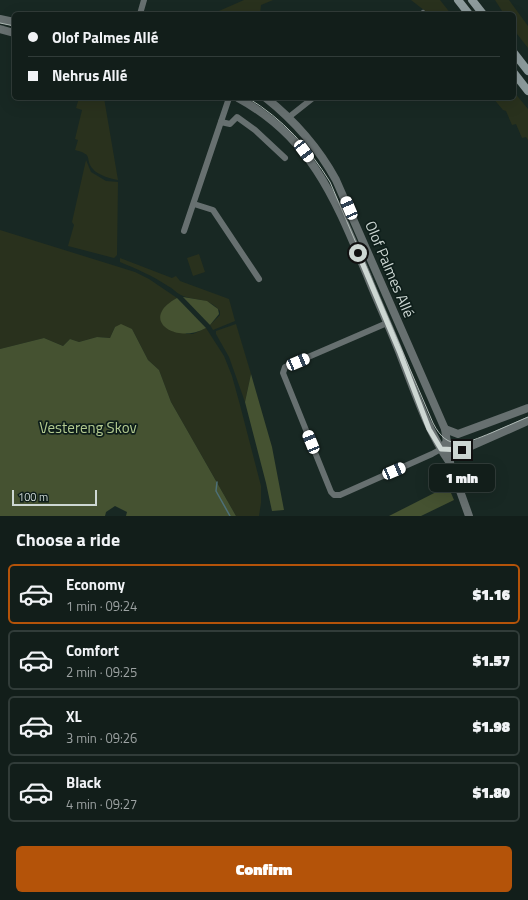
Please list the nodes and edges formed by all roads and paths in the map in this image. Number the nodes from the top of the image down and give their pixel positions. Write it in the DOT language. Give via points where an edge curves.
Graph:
graph roads {
  1 [pos="144,0"];
  2 [pos="458,0"];
  3 [pos="472,0"];
  4 [pos="141,12"];
  5 [pos="467,12"];
  6 [pos="481,12"];
  7 [pos="0,19"];
  8 [pos="12,22"];
  9 [pos="0,30"];
  10 [pos="12,33"];
  11 [pos="516,56"];
  12 [pos="528,71"];
  13 [pos="516,76"];
  14 [pos="528,91"];
  15 [pos="228,100"];
  16 [pos="241,100"];
  17 [pos="268,100"];
  18 [pos="310,100"];
  19 [pos="289,117"];
  20 [pos="221,122"];
  21 [pos="285,158"];
  22 [pos="194,204"];
  23 [pos="184,231"];
  24 [pos="259,279"];
  25 [pos="387,323"];
  26 [pos="528,408"];
  27 [pos="528,421"];
  28 [pos="445,429"];
  29 [pos="444,449"];
  30 [pos="469,516"];
  1 -- 4 [label="street"];
  2 -- 5 [label="main road"];
  3 -- 6 [label="main road"];
  7 -- 8 [label="street"];
  9 -- 10 [label="street"];
  11 -- 12 [label="main road"];
  13 -- 14 [label="main road"];
  15 -- 20 [label="street"];
  16 -- 25 [label="street, Olof Palmes Allé" via="278,126 304,151 316,168 334,198"];
  17 -- 19 [label="street, Olof Palmes Allé"];
  18 -- 19 [label="street"];
  19 -- 28 [label="street, Olof Palmes Allé" via="314,144 336,180"];
  20 -- 21 [label="street" via="230,124 236,117 255,130"];
  20 -- 22 [label="street"];
  22 -- 23 [label="street"];
  22 -- 24 [label="street" via="213,210"];
  25 -- 29 [label="street, Olof Palmes Allé" via="429,429"];
  25 -- 29 [label="street, Olof Palmes Allé" via="283,370 331,492 340,495"];
  26 -- 28 [label="street" via="458,434"];
  27 -- 29 [label="street" via="462,450"];
  28 -- 29 [label="street, Olof Palmes Allé" via="447,439"];
  29 -- 30 [label="street, Olof Palmes Allé"];
}
